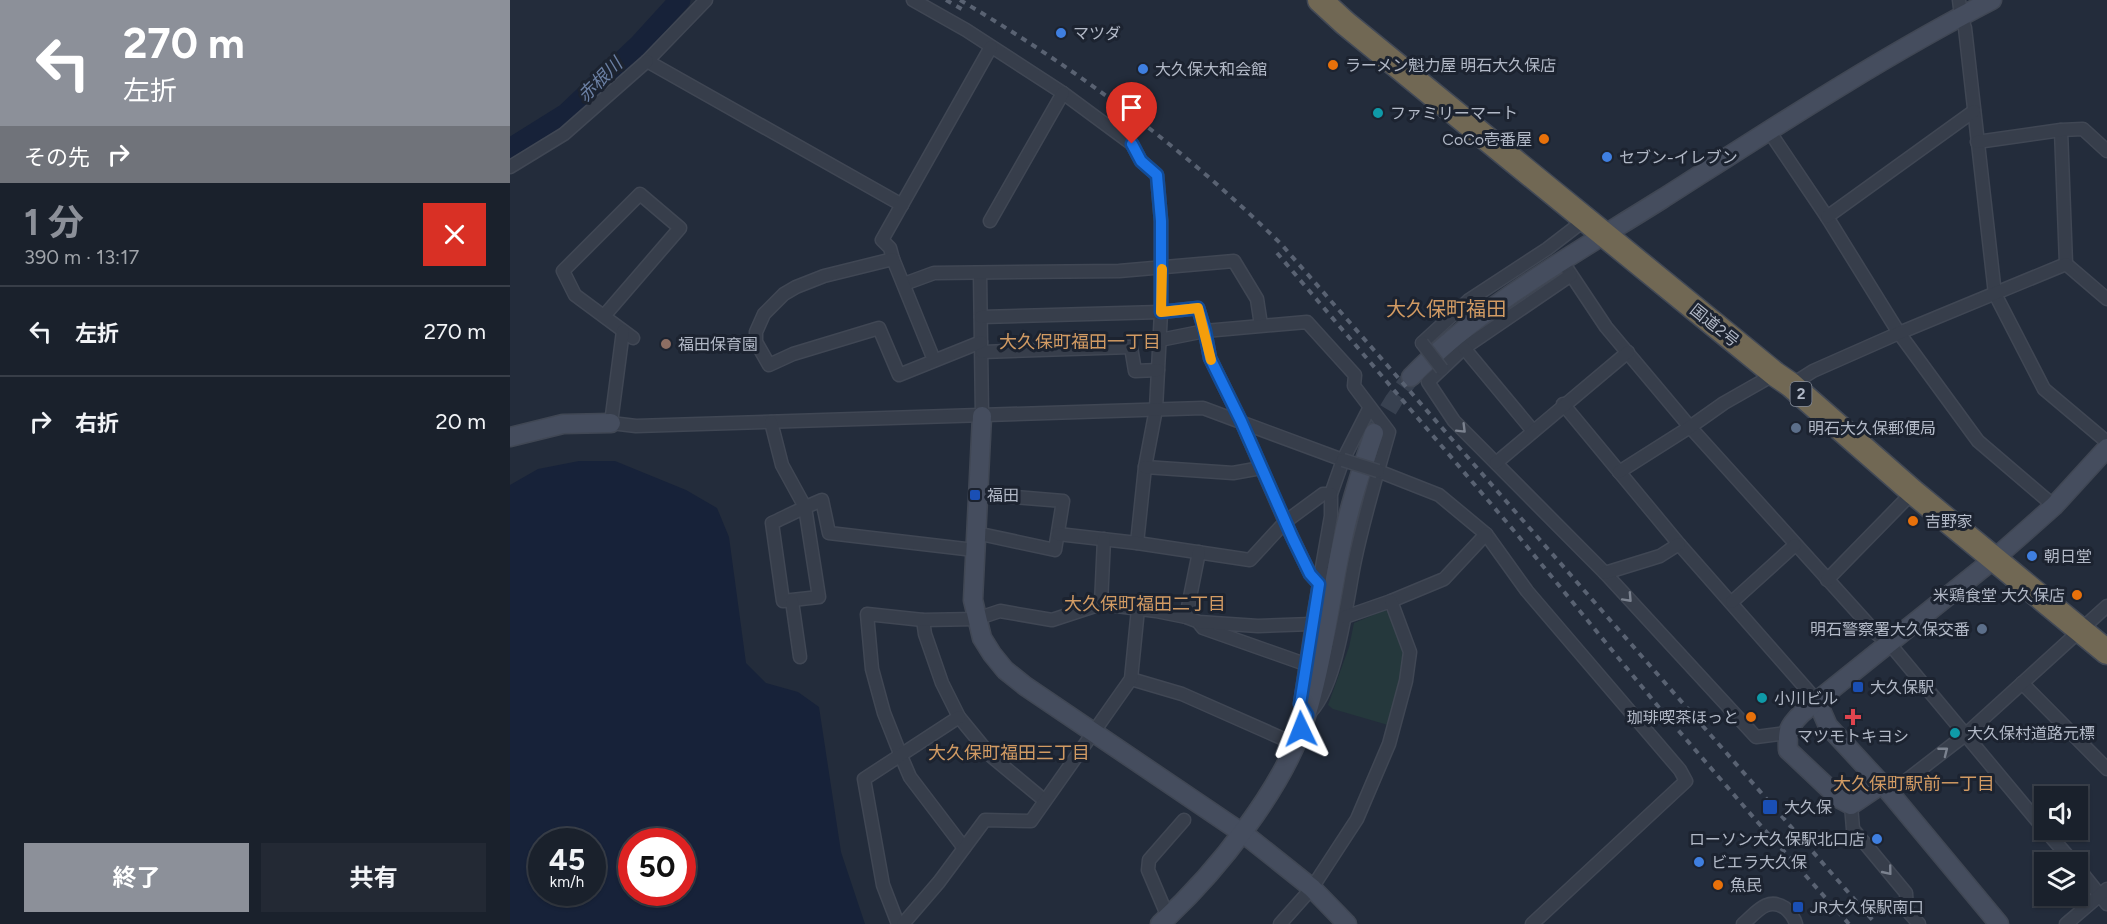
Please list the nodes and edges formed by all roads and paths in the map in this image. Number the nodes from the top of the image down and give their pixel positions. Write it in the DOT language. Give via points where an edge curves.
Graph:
graph roads {
  1 [pos="705,0"];
  2 [pos="913,0"];
  3 [pos="1320,0"];
  4 [pos="1992,0"];
  5 [pos="1963,5"];
  6 [pos="990,47"];
  7 [pos="647,61"];
  8 [pos="1063,93"];
  9 [pos="1974,111"];
  10 [pos="2061,130"];
  11 [pos="1769,131"];
  12 [pos="1977,142"];
  13 [pos="2107,151"];
  14 [pos="510,167"];
  15 [pos="902,205"];
  16 [pos="1827,217"];
  17 [pos="1586,219"];
  18 [pos="990,221"];
  19 [pos="1604,235"];
  20 [pos="893,259"];
  21 [pos="2066,264"];
  22 [pos="1162,268"];
  23 [pos="1566,268"];
  24 [pos="980,273"];
  25 [pos="903,284"];
  26 [pos="1995,294"];
  27 [pos="2107,298"];
  28 [pos="1161,312"];
  29 [pos="604,316"];
  30 [pos="981,317"];
  31 [pos="1261,325"];
  32 [pos="1205,331"];
  33 [pos="1899,333"];
  34 [pos="1160,340"];
  35 [pos="982,347"];
  36 [pos="1464,348"];
  37 [pos="1628,352"];
  38 [pos="934,360"];
  39 [pos="1442,369"];
  40 [pos="1158,370"];
  41 [pos="1420,380"];
  42 [pos="1783,380"];
  43 [pos="1563,405"];
  44 [pos="1370,407"];
  45 [pos="1156,409"];
  46 [pos="982,416"];
  47 [pos="1241,421"];
  48 [pos="771,422"];
  49 [pos="611,423"];
  50 [pos="1690,427"];
  51 [pos="1533,431"];
  52 [pos="1374,434"];
  53 [pos="510,437"];
  54 [pos="2107,442"];
  55 [pos="2107,448"];
  56 [pos="1343,460"];
  57 [pos="1496,463"];
  58 [pos="1145,467"];
  59 [pos="1261,468"];
  60 [pos="1378,471"];
  61 [pos="1618,472"];
  62 [pos="1913,492"];
  63 [pos="978,494"];
  64 [pos="1331,494"];
  65 [pos="2054,506"];
  66 [pos="805,507"];
  67 [pos="1285,522"];
  68 [pos="1058,534"];
  69 [pos="1486,534"];
  70 [pos="1104,539"];
  71 [pos="975,542"];
  72 [pos="1137,543"];
  73 [pos="1679,543"];
  74 [pos="1796,545"];
  75 [pos="1199,552"];
  76 [pos="1994,559"];
  77 [pos="1605,573"];
  78 [pos="1827,580"];
  79 [pos="1319,584"];
  80 [pos="1391,601"];
  81 [pos="792,602"];
  82 [pos="1732,602"];
  83 [pos="1101,604"];
  84 [pos="2107,606"];
  85 [pos="1138,609"];
  86 [pos="1186,617"];
  87 [pos="1345,617"];
  88 [pos="976,619"];
  89 [pos="923,620"];
  90 [pos="1199,622"];
  91 [pos="1311,624"];
  92 [pos="2080,630"];
  93 [pos="1889,643"];
  94 [pos="2107,652"];
  95 [pos="800,657"];
  96 [pos="1305,664"];
  97 [pos="1131,678"];
  98 [pos="2022,683"];
  99 [pos="1817,701"];
  100 [pos="1307,715"];
  101 [pos="959,717"];
  102 [pos="1094,733"];
  103 [pos="1965,735"];
  104 [pos="1787,742"];
  105 [pos="1295,744"];
  106 [pos="901,756"];
  107 [pos="2107,769"];
  108 [pos="1886,789"];
  109 [pos="1044,800"];
  110 [pos="1851,805"];
  111 [pos="2034,816"];
  112 [pos="1185,820"];
  113 [pos="1241,832"];
  114 [pos="2054,840"];
  115 [pos="964,848"];
  116 [pos="2065,852"];
  117 [pos="2088,878"];
  118 [pos="1312,888"];
  119 [pos="2105,896"];
  120 [pos="1164,920"];
  121 [pos="898,924"];
  122 [pos="903,924"];
  123 [pos="1280,924"];
  124 [pos="1347,924"];
  125 [pos="1532,924"];
  126 [pos="1743,924"];
  127 [pos="1796,924"];
  128 [pos="1919,924"];
  129 [pos="1999,924"];
  130 [pos="2066,924"];
  1 -- 7 [label="street"];
  2 -- 6 [label="street"];
  3 -- 17 [label="highway, 国道2号 / 2"];
  4 -- 5 [label="street"];
  5 -- 9 [label="street"];
  5 -- 11 [label="street"];
  6 -- 8 [label="street"];
  6 -- 15 [label="street"];
  7 -- 14 [label="street" via="564,134"];
  7 -- 15 [label="street"];
  8 -- 18 [label="street"];
  8 -- 22 [label="street" via="1132,144 1141,161 1157,175"];
  9 -- 12 [label="street"];
  9 -- 16 [label="street"];
  10 -- 12 [label="street"];
  10 -- 13 [label="street" via="2083,129"];
  10 -- 21 [label="street"];
  11 -- 16 [label="street"];
  11 -- 19 [label="street"];
  12 -- 26 [label="street"];
  15 -- 20 [label="street" via="882,240"];
  16 -- 33 [label="street"];
  17 -- 19 [label="highway, 国道2号 / 2"];
  17 -- 39 [label="street, bridge" via="1469,300 1422,343"];
  19 -- 23 [label="street"];
  19 -- 42 [label="highway, 国道2号 / 2"];
  20 -- 25 [label="street"];
  20 -- 38 [label="street" via="824,276 784,294 764,314 756,342 769,365 879,328 899,375"];
  21 -- 26 [label="street"];
  21 -- 27 [label="street"];
  22 -- 24 [label="street"];
  22 -- 28 [label="street"];
  22 -- 31 [label="street" via="1234,261 1257,299"];
  23 -- 36 [label="street"];
  23 -- 37 [label="street"];
  23 -- 41 [label="street" via="1439,349"];
  24 -- 25 [label="street" via="934,273"];
  24 -- 30 [label="street"];
  25 -- 38 [label="street"];
  26 -- 33 [label="street"];
  26 -- 54 [label="street" via="2044,389"];
  28 -- 30 [label="street"];
  28 -- 32 [label="street" via="1198,308"];
  28 -- 34 [label="street"];
  29 -- 29 [label="street" via="576,295 563,272 640,194 680,228"];
  29 -- 49 [label="street" via="628,334"];
  30 -- 35 [label="street"];
  31 -- 32 [label="street"];
  31 -- 44 [label="street" via="1307,322 1355,375 1354,386"];
  32 -- 34 [label="street"];
  32 -- 47 [label="street" via="1210,358"];
  33 -- 42 [label="street"];
  33 -- 65 [label="street" via="1978,441"];
  34 -- 40 [label="street"];
  35 -- 38 [label="street"];
  35 -- 40 [label="street" via="1131,347 1135,371"];
  35 -- 46 [label="street"];
  36 -- 39 [label="street"];
  36 -- 51 [label="street"];
  37 -- 43 [label="street"];
  37 -- 50 [label="street"];
  39 -- 41 [label="street"];
  40 -- 45 [label="street"];
  41 -- 57 [label="street, one-way"];
  42 -- 50 [label="street" via="1724,403"];
  42 -- 62 [label="highway, 国道2号 / 2"];
  43 -- 51 [label="street"];
  43 -- 61 [label="street"];
  44 -- 56 [label="street"];
  44 -- 60 [label="street" via="1389,432"];
  45 -- 46 [label="street"];
  45 -- 47 [label="street" via="1203,408"];
  45 -- 58 [label="street"];
  46 -- 48 [label="street"];
  46 -- 63 [label="street"];
  47 -- 56 [label="street"];
  47 -- 59 [label="street"];
  48 -- 49 [label="street" via="636,426"];
  48 -- 66 [label="street" via="783,465"];
  49 -- 53 [label="street" via="563,424"];
  50 -- 61 [label="street"];
  50 -- 74 [label="street"];
  51 -- 57 [label="street"];
  52 -- 100 [label="street" via="1345,529"];
  55 -- 65 [label="street"];
  56 -- 60 [label="street, bridge"];
  56 -- 64 [label="street"];
  57 -- 77 [label="street"];
  58 -- 59 [label="street" via="1233,473"];
  58 -- 72 [label="street"];
  59 -- 67 [label="street"];
  60 -- 69 [label="street" via="1439,495"];
  60 -- 87 [label="street"];
  61 -- 73 [label="street"];
  62 -- 76 [label="highway, 国道2号 / 2"];
  62 -- 78 [label="street"];
  63 -- 68 [label="street" via="1063,501"];
  63 -- 71 [label="street"];
  64 -- 67 [label="street" via="1323,494"];
  64 -- 79 [label="street"];
  65 -- 76 [label="street"];
  66 -- 71 [label="street" via="822,500 829,533"];
  66 -- 81 [label="street" via="819,597"];
  66 -- 81 [label="street" via="772,523 783,601"];
  67 -- 75 [label="street" via="1250,560"];
  67 -- 79 [label="street" via="1310,574"];
  68 -- 70 [label="street"];
  68 -- 71 [label="street" via="1055,550"];
  69 -- 80 [label="street" via="1444,579"];
  69 -- 125 [label="street" via="1527,591 1686,781"];
  70 -- 72 [label="street"];
  70 -- 83 [label="street"];
  71 -- 88 [label="street"];
  72 -- 75 [label="street"];
  73 -- 77 [label="street" via="1660,556"];
  73 -- 82 [label="street"];
  74 -- 78 [label="street"];
  74 -- 82 [label="street"];
  75 -- 86 [label="street"];
  76 -- 92 [label="highway, 国道2号 / 2"];
  76 -- 93 [label="street"];
  77 -- 104 [label="street, one-way" via="1756,737"];
  78 -- 93 [label="street"];
  79 -- 91 [label="street"];
  80 -- 87 [label="street"];
  80 -- 118 [label="street" via="1410,652 1399,712 1357,819"];
  81 -- 95 [label="street"];
  82 -- 99 [label="street"];
  83 -- 85 [label="street"];
  83 -- 88 [label="street" via="1052,620 1000,611"];
  84 -- 92 [label="street"];
  85 -- 86 [label="street"];
  85 -- 97 [label="street"];
  86 -- 90 [label="street"];
  87 -- 100 [label="street" via="1317,708"];
  88 -- 89 [label="street"];
  88 -- 102 [label="street" via="982,638 1005,670"];
  89 -- 101 [label="street" via="942,683"];
  89 -- 106 [label="street" via="867,614 872,669"];
  90 -- 91 [label="street"];
  90 -- 96 [label="street" via="1203,628"];
  91 -- 96 [label="street"];
  92 -- 94 [label="highway, 国道2号 / 2"];
  92 -- 98 [label="street"];
  93 -- 99 [label="street"];
  93 -- 103 [label="street"];
  96 -- 100 [label="street" via="1300,704"];
  97 -- 102 [label="street"];
  97 -- 105 [label="street" via="1182,694"];
  98 -- 103 [label="street"];
  98 -- 107 [label="street"];
  99 -- 104 [label="street" via="1790,724"];
  99 -- 108 [label="street" via="1828,726"];
  100 -- 105 [label="street"];
  101 -- 106 [label="street"];
  101 -- 109 [label="street" via="991,756"];
  102 -- 109 [label="street"];
  102 -- 113 [label="street"];
  108 -- 103 [label="street, one-way"];
  103 -- 111 [label="street"];
  104 -- 110 [label="street" via="1840,799"];
  105 -- 113 [label="street" via="1273,790"];
  106 -- 115 [label="street" via="910,777"];
  106 -- 121 [label="street" via="864,779 883,885"];
  108 -- 110 [label="street"];
  108 -- 129 [label="street"];
  109 -- 115 [label="street" via="1031,821 985,820"];
  110 -- 128 [label="street, one-way" via="1853,828 1906,893 1907,910"];
  112 -- 120 [label="street" via="1149,860 1148,870"];
  113 -- 118 [label="street"];
  113 -- 120 [label="street"];
  114 -- 116 [label="street"];
  115 -- 122 [label="street"];
  117 -- 119 [label="street"];
  118 -- 123 [label="street"];
  118 -- 124 [label="street"];
  119 -- 130 [label="street"];
  126 -- 127 [label="street" via="1770,903 1789,912"];
}
